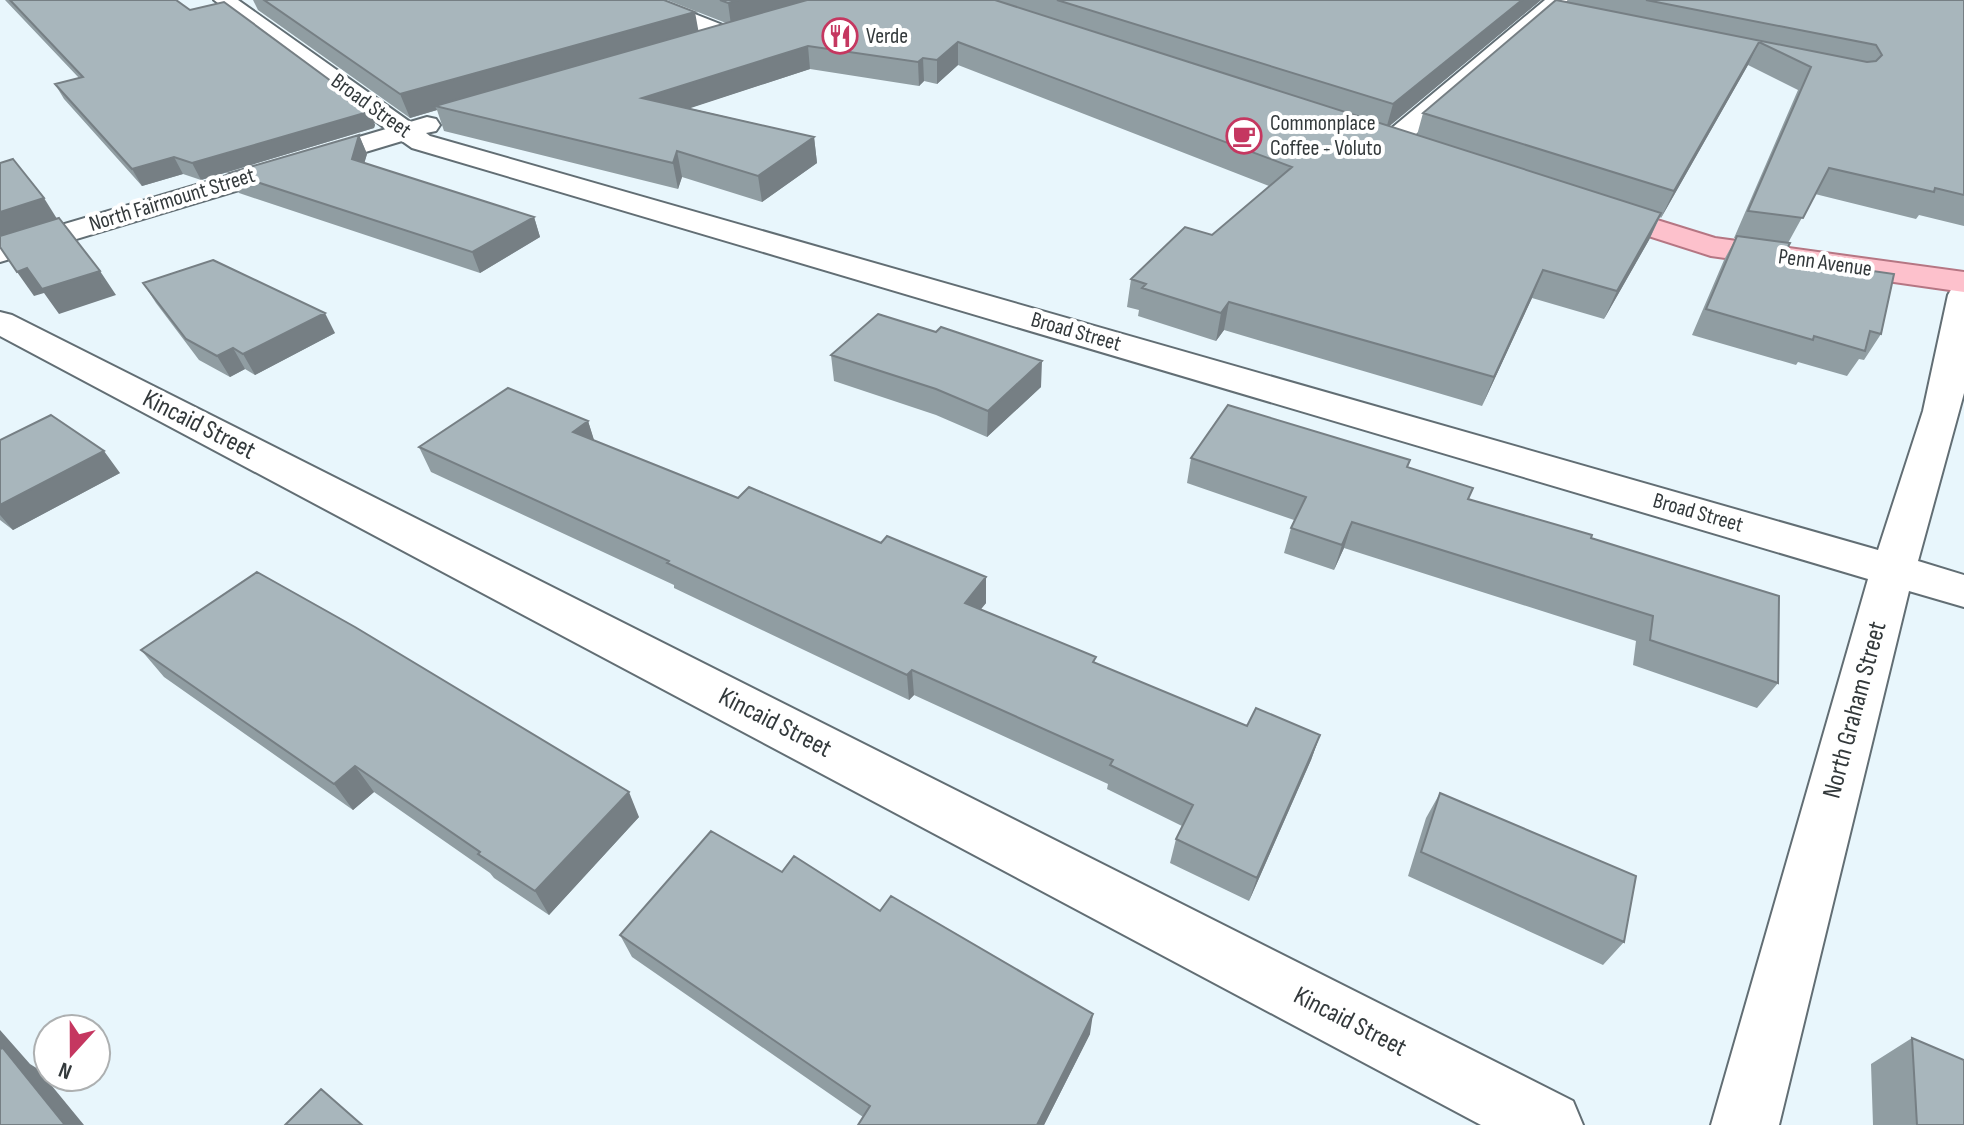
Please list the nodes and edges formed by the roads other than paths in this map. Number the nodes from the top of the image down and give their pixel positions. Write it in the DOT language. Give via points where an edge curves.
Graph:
graph roads {
  1 [pos="224,0"];
  2 [pos="640,0"];
  3 [pos="1558,10"];
  4 [pos="760,27"];
  5 [pos="730,36"];
  6 [pos="685,49"];
  7 [pos="447,119"];
  8 [pos="406,131"];
  9 [pos="1360,133"];
  10 [pos="1390,143"];
  11 [pos="1419,152"];
  12 [pos="1580,204"];
  13 [pos="0,253"];
  14 [pos="1964,282"];
  15 [pos="1964,295"];
  16 [pos="0,322"];
  17 [pos="1893,570"];
  18 [pos="1964,591"];
  19 [pos="1549,1125"];
  20 [pos="1745,1125"];
  1 -- 8 [label="street, Broad Street"];
  2 -- 5 [label="street"];
  3 -- 10 [label="street"];
  4 -- 5 [label="street"];
  5 -- 6 [label="street"];
  7 -- 8 [label="street, North Fairmount Street"];
  8 -- 13 [label="street, North Fairmount Street"];
  8 -- 17 [label="street, Broad Street" via="434,146"];
  9 -- 10 [label="main road"];
  10 -- 11 [label="main road"];
  12 -- 14 [label="main road, Penn Avenue" via="1711,247"];
  15 -- 17 [label="street, North Graham Street" via="1942,411"];
  16 -- 19 [label="street, Kincaid Street"];
  17 -- 18 [label="street, Broad Street"];
  17 -- 20 [label="street, North Graham Street"];
}
